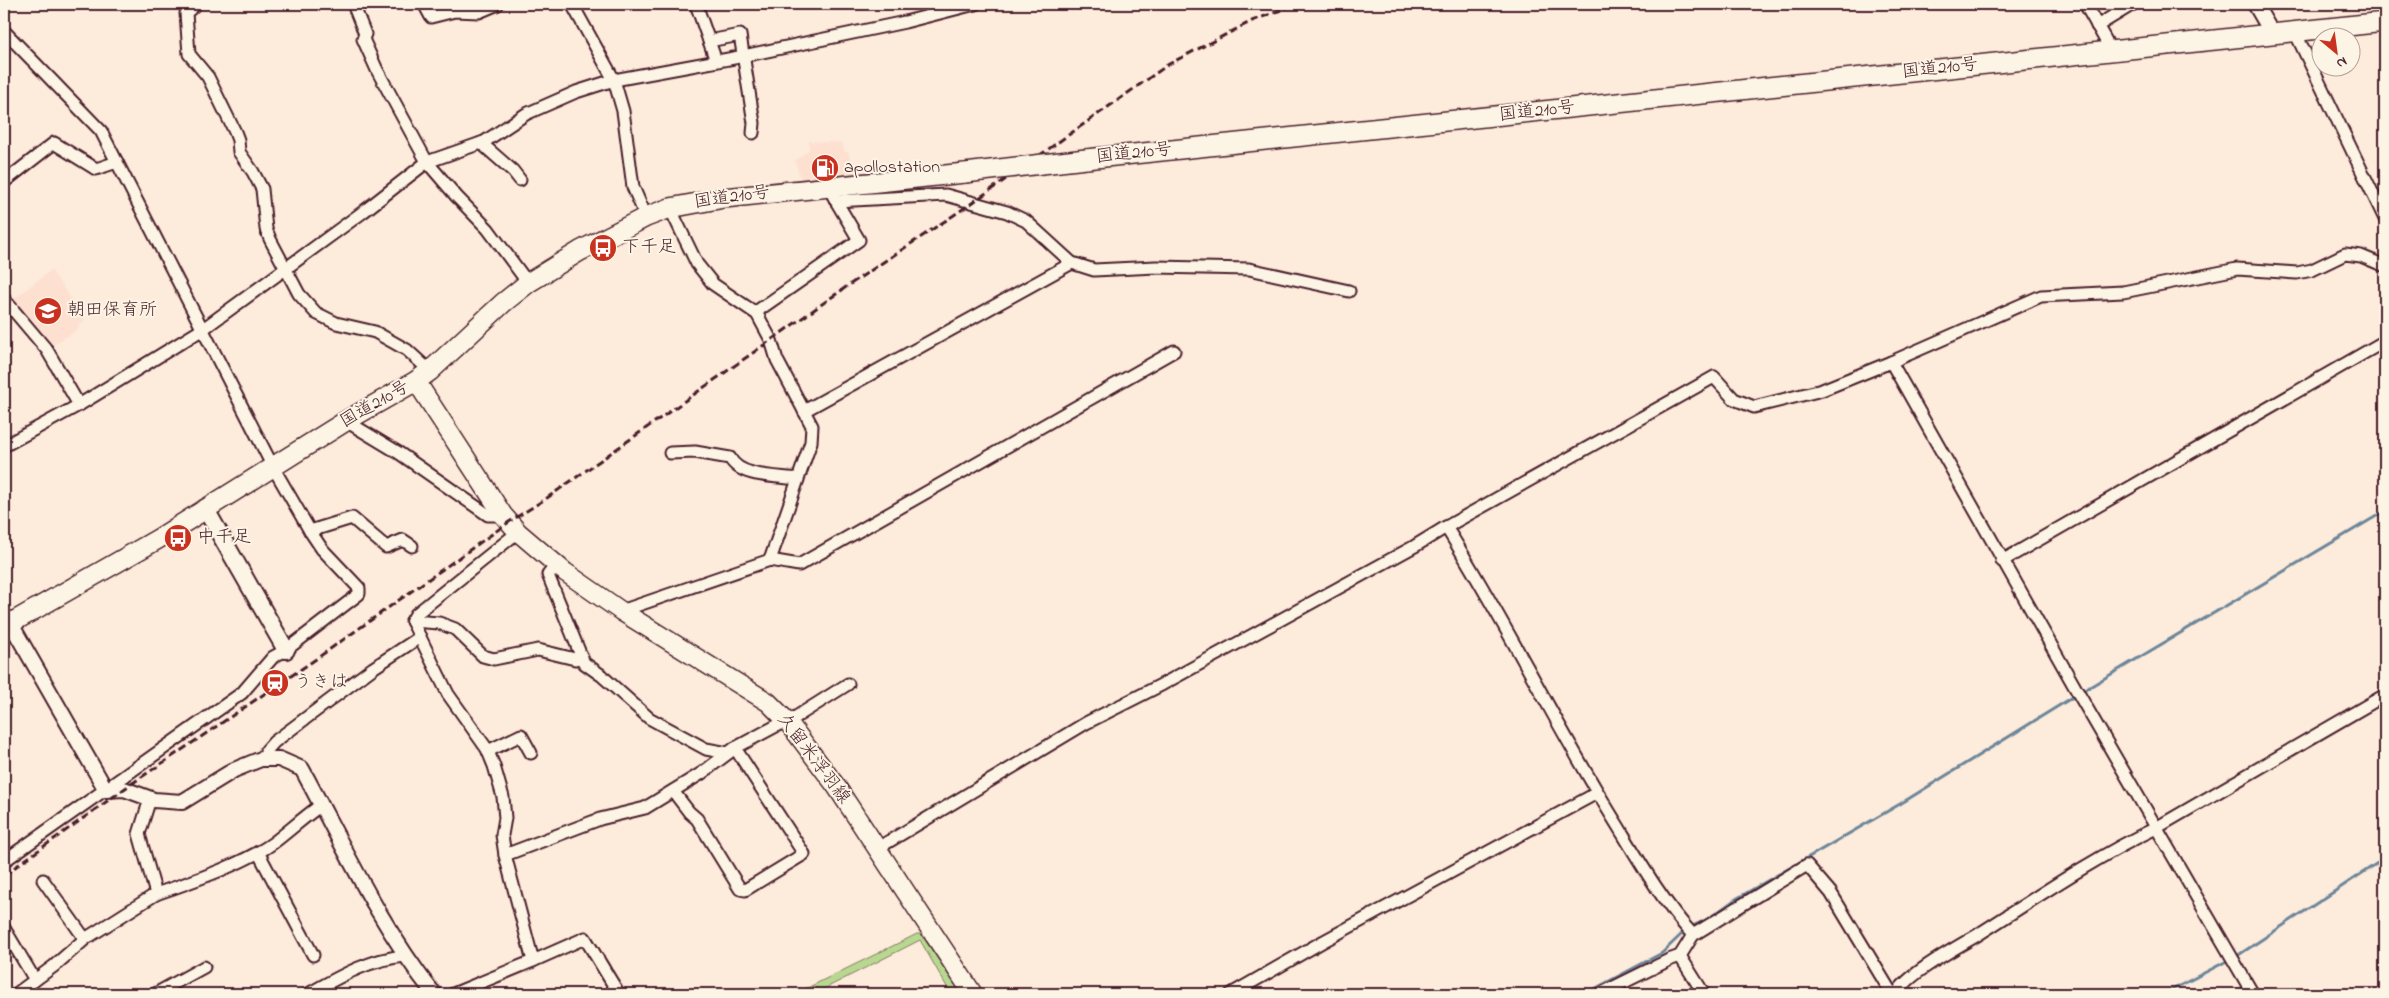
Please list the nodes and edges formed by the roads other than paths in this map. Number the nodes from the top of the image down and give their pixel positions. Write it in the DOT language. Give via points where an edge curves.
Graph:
graph roads {
  1 [pos="196,4"];
  2 [pos="353,4"];
  3 [pos="424,4"];
  4 [pos="498,4"];
  5 [pos="572,4"];
  6 [pos="696,4"];
  7 [pos="975,4"];
  8 [pos="2085,4"];
  9 [pos="2133,4"];
  10 [pos="2255,4"];
  11 [pos="942,8"];
  12 [pos="2385,22"];
  13 [pos="2098,26"];
  14 [pos="4,31"];
  15 [pos="2295,32"];
  16 [pos="2273,35"];
  17 [pos="709,41"];
  18 [pos="2109,52"];
  19 [pos="744,56"];
  20 [pos="716,61"];
  21 [pos="614,80"];
  22 [pos="753,133"];
  23 [pos="481,143"];
  24 [pos="117,162"];
  25 [pos="427,162"];
  26 [pos="520,180"];
  27 [pos="4,182"];
  28 [pos="832,194"];
  29 [pos="670,208"];
  30 [pos="646,217"];
  31 [pos="2385,219"];
  32 [pos="1072,263"];
  33 [pos="2385,266"];
  34 [pos="285,268"];
  35 [pos="528,282"];
  36 [pos="1348,291"];
  37 [pos="4,299"];
  38 [pos="757,314"];
  39 [pos="203,329"];
  40 [pos="2385,341"];
  41 [pos="1174,351"];
  42 [pos="1891,362"];
  43 [pos="423,376"];
  44 [pos="79,405"];
  45 [pos="804,411"];
  46 [pos="346,421"];
  47 [pos="4,446"];
  48 [pos="670,453"];
  49 [pos="273,467"];
  50 [pos="798,479"];
  51 [pos="206,508"];
  52 [pos="503,515"];
  53 [pos="1446,526"];
  54 [pos="310,531"];
  55 [pos="518,532"];
  56 [pos="412,546"];
  57 [pos="770,560"];
  58 [pos="2002,561"];
  59 [pos="556,565"];
  60 [pos="621,611"];
  61 [pos="412,621"];
  62 [pos="6,623"];
  63 [pos="420,637"];
  64 [pos="286,650"];
  65 [pos="582,657"];
  66 [pos="848,684"];
  67 [pos="2385,695"];
  68 [pos="788,722"];
  69 [pos="732,750"];
  70 [pos="488,751"];
  71 [pos="532,753"];
  72 [pos="268,759"];
  73 [pos="106,790"];
  74 [pos="673,791"];
  75 [pos="1597,793"];
  76 [pos="150,799"];
  77 [pos="321,805"];
  78 [pos="2156,828"];
  79 [pos="878,848"];
  80 [pos="258,852"];
  81 [pos="505,855"];
  82 [pos="4,861"];
  83 [pos="43,880"];
  84 [pos="156,894"];
  85 [pos="4,928"];
  86 [pos="1688,930"];
  87 [pos="85,939"];
  88 [pos="313,955"];
  89 [pos="405,956"];
  90 [pos="1680,956"];
  91 [pos="533,961"];
  92 [pos="204,967"];
  93 [pos="30,987"];
  94 [pos="16,994"];
  95 [pos="155,994"];
  96 [pos="308,994"];
  97 [pos="434,994"];
  98 [pos="453,994"];
  99 [pos="619,994"];
  100 [pos="973,994"];
  101 [pos="1231,994"];
  102 [pos="1600,994"];
  103 [pos="1704,994"];
  104 [pos="1892,994"];
  105 [pos="1896,994"];
  106 [pos="2253,994"];
  1 -- 34 [label="street" via="186,13 187,50 208,77 235,132 239,152 262,189 266,229"];
  2 -- 25 [label="street" via="377,70"];
  3 -- 4 [label="street" via="431,17 455,10 479,12"];
  5 -- 21 [label="street"];
  6 -- 17 [label="street"];
  7 -- 11 [label="street"];
  8 -- 13 [label="street"];
  9 -- 13 [label="street"];
  10 -- 16 [label="street"];
  11 -- 19 [label="street"];
  12 -- 15 [label="highway, 国道210号"];
  13 -- 18 [label="street"];
  14 -- 24 [label="street" via="101,131"];
  15 -- 16 [label="highway, 国道210号"];
  15 -- 31 [label="street"];
  16 -- 18 [label="highway, 国道210号"];
  17 -- 19 [label="street" via="740,35"];
  17 -- 20 [label="street"];
  18 -- 28 [label="highway, 国道210号, bridge" via="1086,159 965,173"];
  19 -- 20 [label="street"];
  19 -- 22 [label="street"];
  20 -- 21 [label="street"];
  21 -- 23 [label="street" via="576,92 526,114"];
  21 -- 30 [label="street" via="623,111 633,187"];
  23 -- 25 [label="street"];
  23 -- 26 [label="street"];
  24 -- 27 [label="street" via="96,169 54,142"];
  24 -- 39 [label="street"];
  25 -- 34 [label="street"];
  25 -- 35 [label="street" via="488,229"];
  28 -- 29 [label="highway, 国道210号" via="724,198"];
  28 -- 32 [label="street" via="946,195 1007,212 1026,221"];
  28 -- 38 [label="street" via="859,240"];
  29 -- 30 [label="highway, 国道210号"];
  29 -- 38 [label="street" via="697,264 720,289"];
  30 -- 35 [label="highway, 国道210号"];
  32 -- 36 [label="street" via="1094,270 1156,267 1249,269"];
  32 -- 45 [label="street"];
  33 -- 42 [label="street" via="2362,256 2345,254 2312,270 2297,273 2237,269 2123,292 2041,296"];
  34 -- 39 [label="street"];
  34 -- 43 [label="street" via="299,294 316,313 336,323 375,332 407,350"];
  35 -- 43 [label="highway, 国道210号"];
  37 -- 44 [label="street" via="47,350"];
  38 -- 45 [label="street"];
  39 -- 44 [label="street"];
  39 -- 49 [label="street"];
  40 -- 58 [label="street"];
  41 -- 57 [label="street" via="798,565"];
  42 -- 53 [label="street" via="1822,390 1754,407 1734,399 1714,377"];
  42 -- 58 [label="street"];
  43 -- 46 [label="highway, 国道210号"];
  43 -- 52 [label="main road, 久留米浮羽線"];
  44 -- 47 [label="street"];
  45 -- 50 [label="street" via="812,426 811,442"];
  46 -- 49 [label="highway, 国道210号"];
  46 -- 52 [label="street" via="399,453 488,516"];
  48 -- 50 [label="street" via="695,452 730,458 736,467 750,472"];
  49 -- 51 [label="highway, 国道210号"];
  49 -- 54 [label="street"];
  50 -- 57 [label="street"];
  51 -- 62 [label="highway, 国道210号" via="150,544"];
  51 -- 64 [label="main road"];
  52 -- 55 [label="main road, 久留米浮羽線"];
  53 -- 75 [label="street"];
  53 -- 79 [label="street" via="1163,684 1086,723"];
  54 -- 56 [label="street" via="352,518 386,548 403,540"];
  54 -- 64 [label="street" via="322,549 359,588 360,594"];
  55 -- 59 [label="main road, 久留米浮羽線"];
  55 -- 61 [label="street" via="455,581"];
  57 -- 60 [label="street"];
  58 -- 78 [label="street"];
  59 -- 60 [label="main road, 久留米浮羽線"];
  59 -- 65 [label="street" via="548,575"];
  60 -- 68 [label="main road, 久留米浮羽線" via="768,702"];
  61 -- 63 [label="street"];
  61 -- 65 [label="street" via="439,623 455,629 483,656 494,659 538,650"];
  62 -- 73 [label="street"];
  63 -- 70 [label="street" via="448,694"];
  63 -- 72 [label="street" via="274,742 266,750"];
  64 -- 73 [label="street" via="273,657 242,693"];
  65 -- 69 [label="street" via="584,663 649,718 706,749"];
  66 -- 68 [label="street"];
  67 -- 78 [label="street"];
  68 -- 69 [label="street"];
  68 -- 79 [label="main road, 久留米浮羽線"];
  69 -- 74 [label="street"];
  69 -- 74 [label="street" via="804,854 745,890 740,889 697,818 688,812"];
  70 -- 71 [label="street" via="522,735"];
  70 -- 81 [label="street" via="503,798"];
  72 -- 76 [label="street" via="234,770 182,802"];
  72 -- 77 [label="street" via="279,759 302,769"];
  73 -- 76 [label="street" via="124,789"];
  73 -- 82 [label="street"];
  74 -- 81 [label="street" via="645,808 600,819"];
  75 -- 86 [label="street" via="1663,898"];
  75 -- 101 [label="street"];
  76 -- 84 [label="street" via="139,834"];
  77 -- 80 [label="street"];
  77 -- 89 [label="street"];
  78 -- 105 [label="street" via="2118,846 1933,963 1900,987"];
  78 -- 106 [label="street"];
  79 -- 100 [label="main road, 久留米浮羽線"];
  80 -- 84 [label="street"];
  80 -- 88 [label="street"];
  81 -- 91 [label="street"];
  83 -- 87 [label="street"];
  84 -- 87 [label="street"];
  85 -- 93 [label="street"];
  86 -- 90 [label="street"];
  86 -- 104 [label="street" via="1807,865 1831,893"];
  87 -- 93 [label="street"];
  89 -- 96 [label="street" via="362,965"];
  89 -- 97 [label="street"];
  90 -- 102 [label="street"];
  90 -- 103 [label="street"];
  91 -- 98 [label="street"];
  91 -- 99 [label="street" via="585,938"];
  92 -- 95 [label="street"];
  93 -- 94 [label="street"];
}
